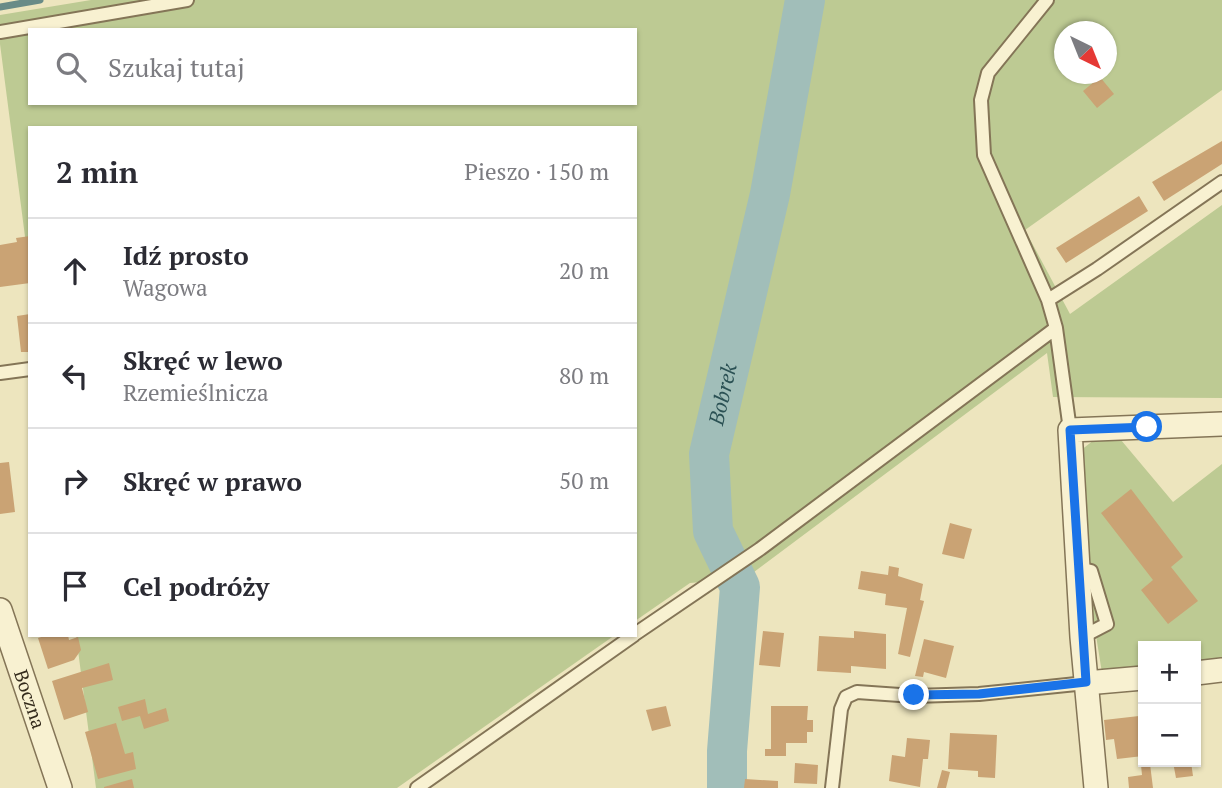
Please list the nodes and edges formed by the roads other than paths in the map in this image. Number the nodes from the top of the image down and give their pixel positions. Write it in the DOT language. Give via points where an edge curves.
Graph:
graph roads {
  1 [pos="187,0"];
  2 [pos="1047,0"];
  3 [pos="0,32"];
  4 [pos="1222,182"];
  5 [pos="1048,300"];
  6 [pos="1056,328"];
  7 [pos="28,369"];
  8 [pos="0,373"];
  9 [pos="1222,424"];
  10 [pos="1070,430"];
  11 [pos="0,610"];
  12 [pos="637,633"];
  13 [pos="631,637"];
  14 [pos="1222,670"];
  15 [pos="1201,672"];
  16 [pos="1138,678"];
  17 [pos="1086,682"];
  18 [pos="60,788"];
  19 [pos="417,788"];
  20 [pos="832,788"];
  21 [pos="1096,788"];
  1 -- 3 [label="lane"];
  2 -- 5 [label="lane" via="988,73 981,100 984,155"];
  4 -- 5 [label="lane"];
  5 -- 6 [label="lane"];
  6 -- 10 [label="lane"];
  6 -- 12 [label="lane" via="760,549"];
  7 -- 8 [label="lane"];
  9 -- 10 [label="street"];
  10 -- 17 [label="street"];
  11 -- 18 [label="street, Boczna"];
  13 -- 19 [label="lane"];
  14 -- 15 [label="street"];
  16 -- 17 [label="street"];
  17 -- 20 [label="lane" via="979,694 857,692 846,697 841,709"];
  17 -- 21 [label="street"];
}
